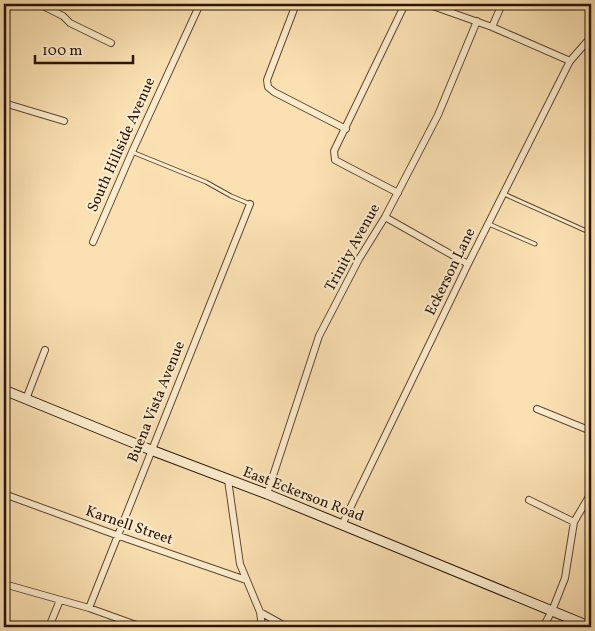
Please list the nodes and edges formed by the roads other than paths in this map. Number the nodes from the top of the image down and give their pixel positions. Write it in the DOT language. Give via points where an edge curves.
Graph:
graph roads {
  1 [pos="39,4"];
  2 [pos="200,4"];
  3 [pos="296,4"];
  4 [pos="405,4"];
  5 [pos="427,4"];
  6 [pos="502,4"];
  7 [pos="477,22"];
  8 [pos="492,27"];
  9 [pos="591,37"];
  10 [pos="110,43"];
  11 [pos="570,61"];
  12 [pos="4,102"];
  13 [pos="64,121"];
  14 [pos="346,129"];
  15 [pos="132,152"];
  16 [pos="398,193"];
  17 [pos="503,194"];
  18 [pos="250,204"];
  19 [pos="385,217"];
  20 [pos="488,224"];
  21 [pos="591,233"];
  22 [pos="93,242"];
  23 [pos="535,244"];
  24 [pos="468,264"];
  25 [pos="45,350"];
  26 [pos="4,390"];
  27 [pos="26,399"];
  28 [pos="537,409"];
  29 [pos="591,431"];
  30 [pos="151,450"];
  31 [pos="228,480"];
  32 [pos="591,493"];
  33 [pos="4,494"];
  34 [pos="267,494"];
  35 [pos="529,500"];
  36 [pos="574,522"];
  37 [pos="342,525"];
  38 [pos="119,536"];
  39 [pos="246,580"];
  40 [pos="4,584"];
  41 [pos="60,600"];
  42 [pos="89,608"];
  43 [pos="552,611"];
  44 [pos="260,612"];
  45 [pos="49,627"];
  46 [pos="142,627"];
  47 [pos="262,627"];
  48 [pos="287,627"];
  49 [pos="543,627"];
  50 [pos="591,627"];
  1 -- 10 [label="street"];
  2 -- 15 [label="street, South Hillside Avenue"];
  3 -- 14 [label="street" via="267,80 268,87"];
  4 -- 14 [label="street"];
  5 -- 7 [label="street"];
  6 -- 8 [label="street"];
  7 -- 8 [label="street"];
  7 -- 16 [label="street, Trinity Avenue" via="438,116"];
  8 -- 11 [label="street"];
  9 -- 11 [label="street, Eckerson Lane"];
  11 -- 17 [label="street, Eckerson Lane"];
  12 -- 13 [label="street"];
  14 -- 16 [label="street" via="334,151 335,160"];
  15 -- 18 [label="lane"];
  15 -- 22 [label="street, South Hillside Avenue"];
  16 -- 19 [label="street, Trinity Avenue"];
  17 -- 20 [label="street, Eckerson Lane"];
  17 -- 21 [label="lane"];
  18 -- 30 [label="street, Buena Vista Avenue"];
  19 -- 24 [label="street"];
  19 -- 34 [label="street, Trinity Avenue" via="319,336"];
  20 -- 23 [label="lane"];
  20 -- 24 [label="street, Eckerson Lane"];
  24 -- 37 [label="street, Eckerson Lane"];
  25 -- 27 [label="street"];
  26 -- 27 [label="street, East Eckerson Road"];
  27 -- 30 [label="street, East Eckerson Road"];
  28 -- 29 [label="street"];
  30 -- 31 [label="street, East Eckerson Road"];
  30 -- 38 [label="street, Buena Vista Avenue"];
  31 -- 34 [label="street, East Eckerson Road"];
  31 -- 39 [label="street" via="236,545"];
  32 -- 36 [label="street"];
  33 -- 38 [label="street, Karnell Street"];
  34 -- 37 [label="street, East Eckerson Road"];
  35 -- 36 [label="street"];
  36 -- 43 [label="street" via="565,578"];
  37 -- 43 [label="street, East Eckerson Road"];
  38 -- 39 [label="street, Karnell Street"];
  38 -- 42 [label="street, Buena Vista Avenue"];
  39 -- 44 [label="street"];
  40 -- 41 [label="street"];
  41 -- 42 [label="street"];
  41 -- 45 [label="street"];
  42 -- 46 [label="street"];
  43 -- 49 [label="street"];
  43 -- 50 [label="street, East Eckerson Road"];
  44 -- 47 [label="street"];
  44 -- 48 [label="street"];
}
